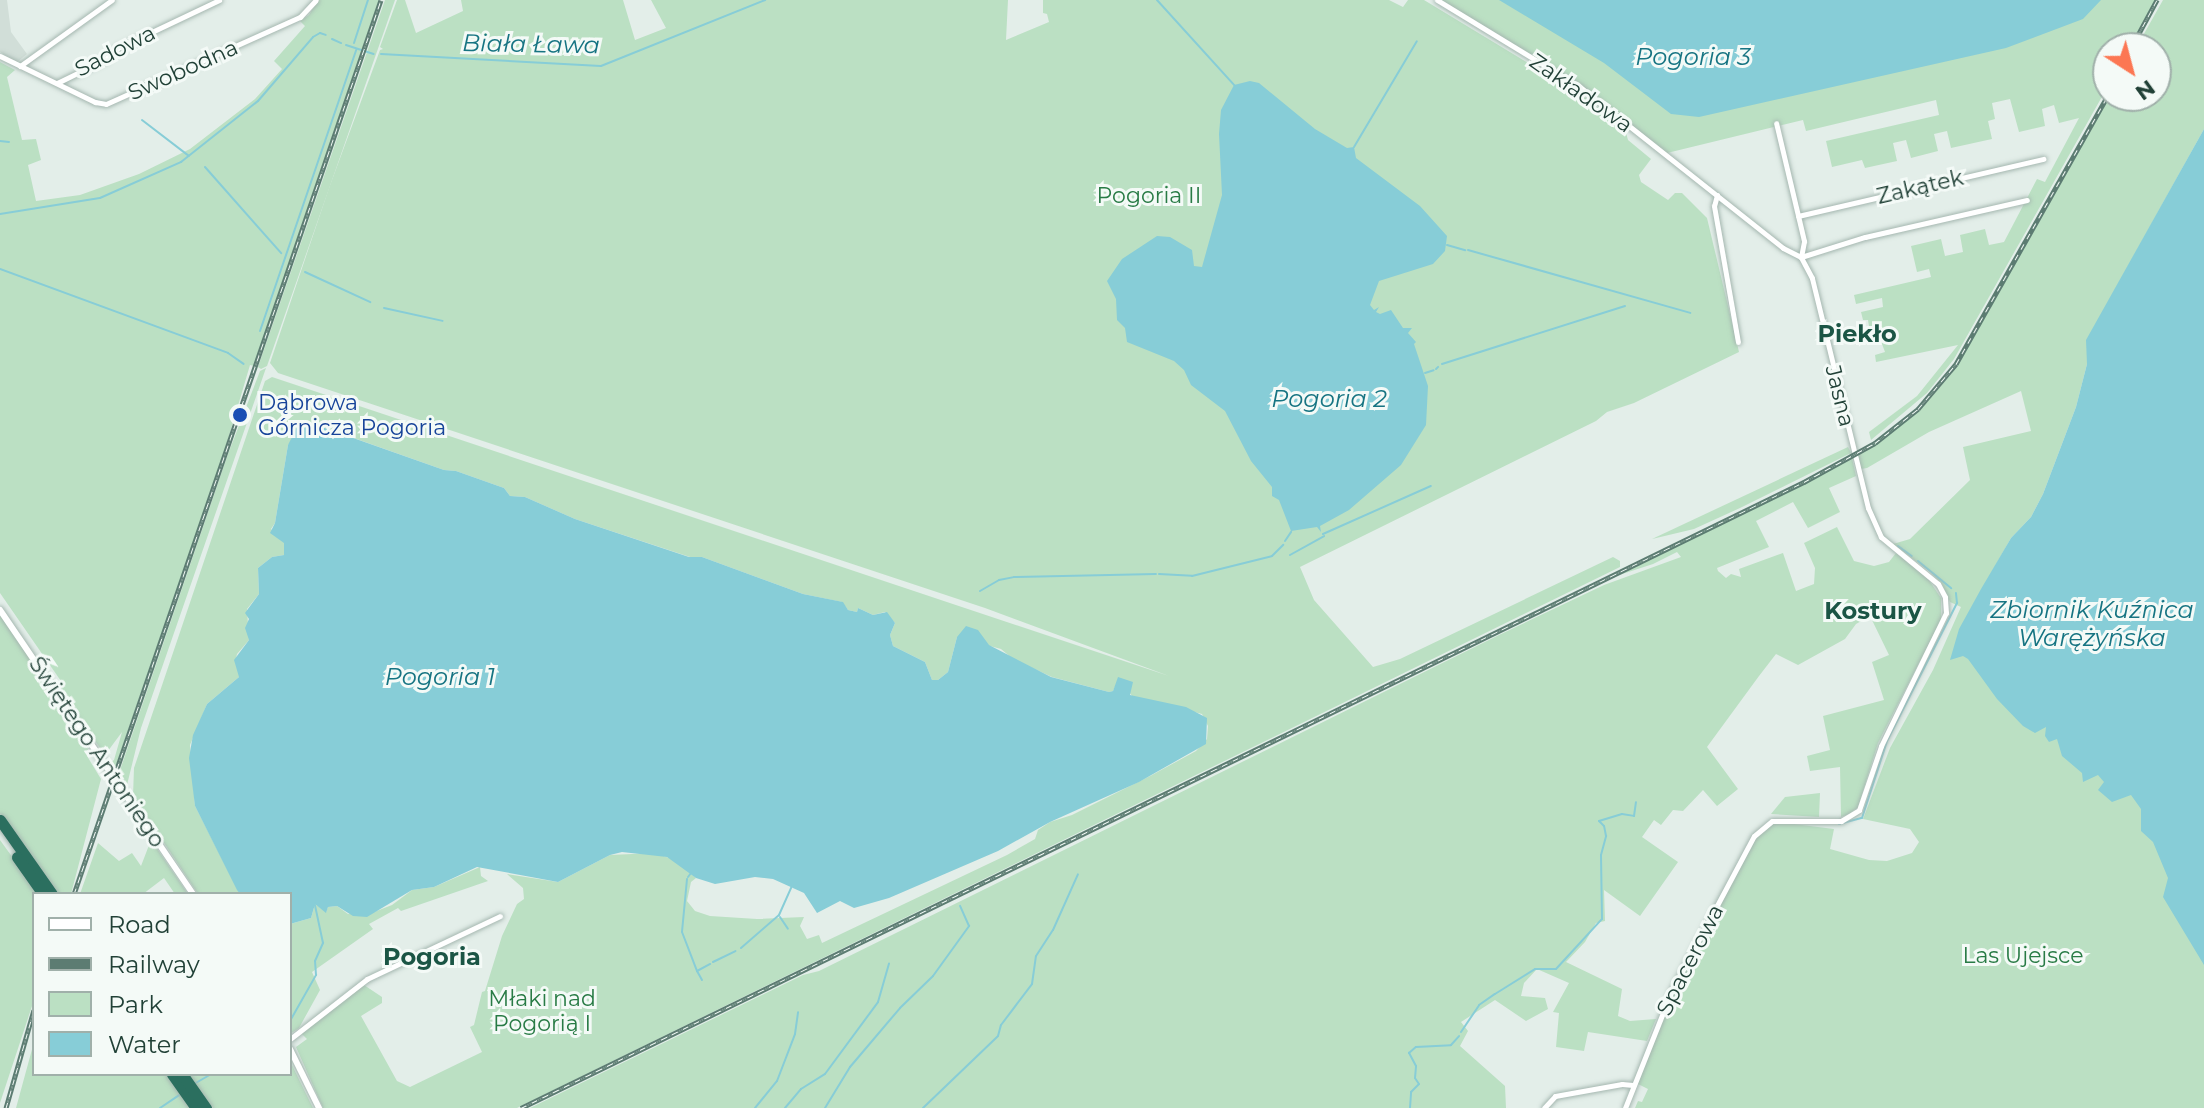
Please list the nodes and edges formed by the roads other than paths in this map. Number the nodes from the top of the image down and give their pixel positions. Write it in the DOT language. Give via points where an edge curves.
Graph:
graph roads {
  1 [pos="112,0"];
  2 [pos="219,0"];
  3 [pos="316,0"];
  4 [pos="1437,0"];
  5 [pos="0,56"];
  6 [pos="20,66"];
  7 [pos="57,83"];
  8 [pos="1776,123"];
  9 [pos="2043,159"];
  10 [pos="1717,195"];
  11 [pos="2027,200"];
  12 [pos="1798,216"];
  13 [pos="1801,257"];
  14 [pos="1738,342"];
  15 [pos="0,610"];
  16 [pos="0,820"];
  17 [pos="1770,822"];
  18 [pos="0,833"];
  19 [pos="42,892"];
  20 [pos="51,892"];
  21 [pos="192,892"];
  22 [pos="500,916"];
  23 [pos="292,1037"];
  24 [pos="292,1053"];
  25 [pos="1633,1085"];
  26 [pos="186,1086"];
  27 [pos="196,1108"];
  28 [pos="206,1108"];
  29 [pos="319,1108"];
  30 [pos="1544,1108"];
  31 [pos="1625,1108"];
  1 -- 6 [label="street"];
  2 -- 7 [label="street, Sadowa"];
  3 -- 7 [label="street, Swobodna" via="300,17 109,103 97,103"];
  4 -- 10 [label="street, Zakładowa" via="1580,87"];
  5 -- 6 [label="street, Swobodna"];
  6 -- 7 [label="street, Swobodna"];
  8 -- 12 [label="street, Jasna"];
  9 -- 12 [label="street, Zakątek"];
  10 -- 13 [label="street, Zakładowa"];
  10 -- 14 [label="street" via="1714,206"];
  11 -- 13 [label="street"];
  12 -- 13 [label="street, Jasna" via="1804,243"];
  13 -- 17 [label="street, Jasna" via="1812,277 1871,517 1881,537 1940,587 1946,600 1945,616 1881,746 1863,804 1841,821"];
  15 -- 21 [label="street, Świętego Antoniego"];
  16 -- 20 [label="highway"];
  17 -- 25 [label="street, Spacerowa" via="1754,836 1684,966"];
  18 -- 19 [label="highway"];
  22 -- 23 [label="street" via="363,981"];
  24 -- 29 [label="street"];
  25 -- 30 [label="street" via="1555,1096"];
  25 -- 31 [label="street, Spacerowa"];
  26 -- 27 [label="highway"];
  26 -- 28 [label="highway"];
}
